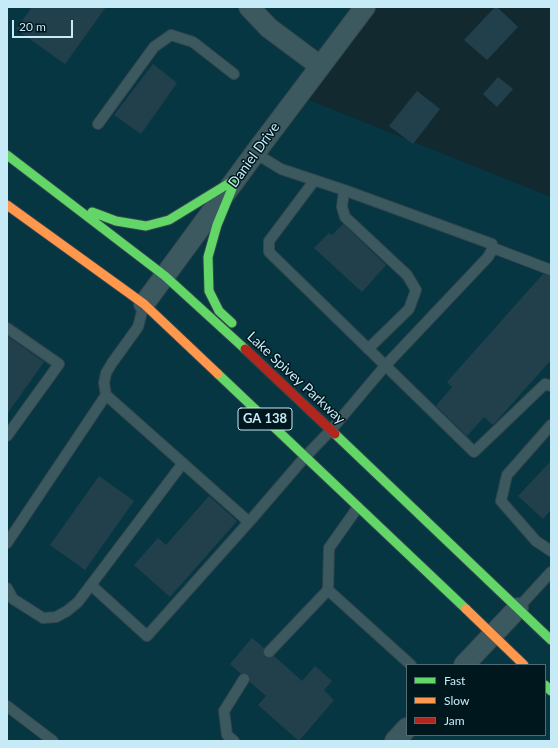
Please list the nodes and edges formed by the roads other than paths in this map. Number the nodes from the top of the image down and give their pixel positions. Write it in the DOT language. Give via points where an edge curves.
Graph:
graph roads {
  1 [pos="249,7"];
  2 [pos="365,7"];
  3 [pos="320,66"];
  4 [pos="234,74"];
  5 [pos="98,124"];
  6 [pos="255,153"];
  7 [pos="7,155"];
  8 [pos="236,179"];
  9 [pos="314,180"];
  10 [pos="344,190"];
  11 [pos="7,204"];
  12 [pos="72,205"];
  13 [pos="493,248"];
  14 [pos="551,270"];
  15 [pos="164,276"];
  16 [pos="144,304"];
  17 [pos="7,328"];
  18 [pos="241,332"];
  19 [pos="252,343"];
  20 [pos="368,350"];
  21 [pos="385,366"];
  22 [pos="551,386"];
  23 [pos="106,395"];
  24 [pos="296,396"];
  25 [pos="551,425"];
  26 [pos="331,430"];
  27 [pos="7,436"];
  28 [pos="305,457"];
  29 [pos="183,463"];
  30 [pos="358,507"];
  31 [pos="249,522"];
  32 [pos="7,543"];
  33 [pos="551,551"];
  34 [pos="551,572"];
  35 [pos="91,585"];
  36 [pos="7,588"];
  37 [pos="328,590"];
  38 [pos="518,608"];
  39 [pos="492,635"];
  40 [pos="551,640"];
  41 [pos="269,652"];
  42 [pos="410,664"];
  43 [pos="465,664"];
  44 [pos="523,664"];
  45 [pos="244,678"];
  46 [pos="7,706"];
  47 [pos="406,729"];
  48 [pos="230,738"];
  49 [pos="53,741"];
  50 [pos="396,741"];
  1 -- 3 [label="street" via="269,28"];
  2 -- 3 [label="street, Daniel Drive"];
  3 -- 6 [label="street, Daniel Drive"];
  4 -- 5 [label="lane" via="193,42 171,35 154,47"];
  6 -- 8 [label="street, Daniel Drive"];
  6 -- 9 [label="lane" via="281,169"];
  7 -- 12 [label="highway, Lake Spivey Parkway / GA 138"];
  8 -- 12 [label="highway" via="168,220 146,226 116,221"];
  8 -- 15 [label="street, Daniel Drive"];
  8 -- 18 [label="highway" via="217,225 208,264 209,291 219,311"];
  9 -- 10 [label="lane"];
  9 -- 20 [label="lane" via="269,241 269,252"];
  10 -- 13 [label="lane" via="492,244"];
  10 -- 20 [label="lane" via="342,206 345,217 407,275 416,290 409,309"];
  11 -- 16 [label="highway, GA 138"];
  12 -- 15 [label="highway, Lake Spivey Parkway / GA 138"];
  13 -- 14 [label="lane"];
  13 -- 21 [label="lane" via="488,257"];
  15 -- 16 [label="street, Daniel Drive"];
  15 -- 24 [label="highway, Lake Spivey Parkway / GA 138"];
  16 -- 23 [label="lane" via="138,327 106,373"];
  16 -- 28 [label="highway, GA 138"];
  17 -- 27 [label="lane" via="59,364"];
  19 -- 24 [label="highway"];
  20 -- 21 [label="lane"];
  21 -- 22 [label="lane" via="474,452 546,384"];
  21 -- 26 [label="lane"];
  23 -- 29 [label="lane"];
  23 -- 32 [label="lane"];
  24 -- 26 [label="highway, Lake Spivey Parkway / GA 138"];
  25 -- 33 [label="lane" via="507,475 501,501 536,541"];
  26 -- 28 [label="lane"];
  26 -- 38 [label="highway, Lake Spivey Parkway / GA 138"];
  28 -- 30 [label="highway, GA 138"];
  28 -- 31 [label="lane"];
  29 -- 31 [label="lane"];
  29 -- 35 [label="lane"];
  30 -- 37 [label="lane" via="329,548"];
  30 -- 39 [label="highway, GA 138"];
  31 -- 35 [label="lane" via="147,636"];
  34 -- 38 [label="lane"];
  35 -- 36 [label="lane" via="67,611 56,617 43,618 13,599"];
  37 -- 41 [label="lane"];
  37 -- 42 [label="lane"];
  38 -- 39 [label="street"];
  38 -- 40 [label="highway, Lake Spivey Parkway / GA 138"];
  39 -- 43 [label="street"];
  39 -- 44 [label="highway, GA 138"];
  45 -- 48 [label="lane" via="224,710"];
  46 -- 49 [label="lane"];
  47 -- 50 [label="street"];
}
